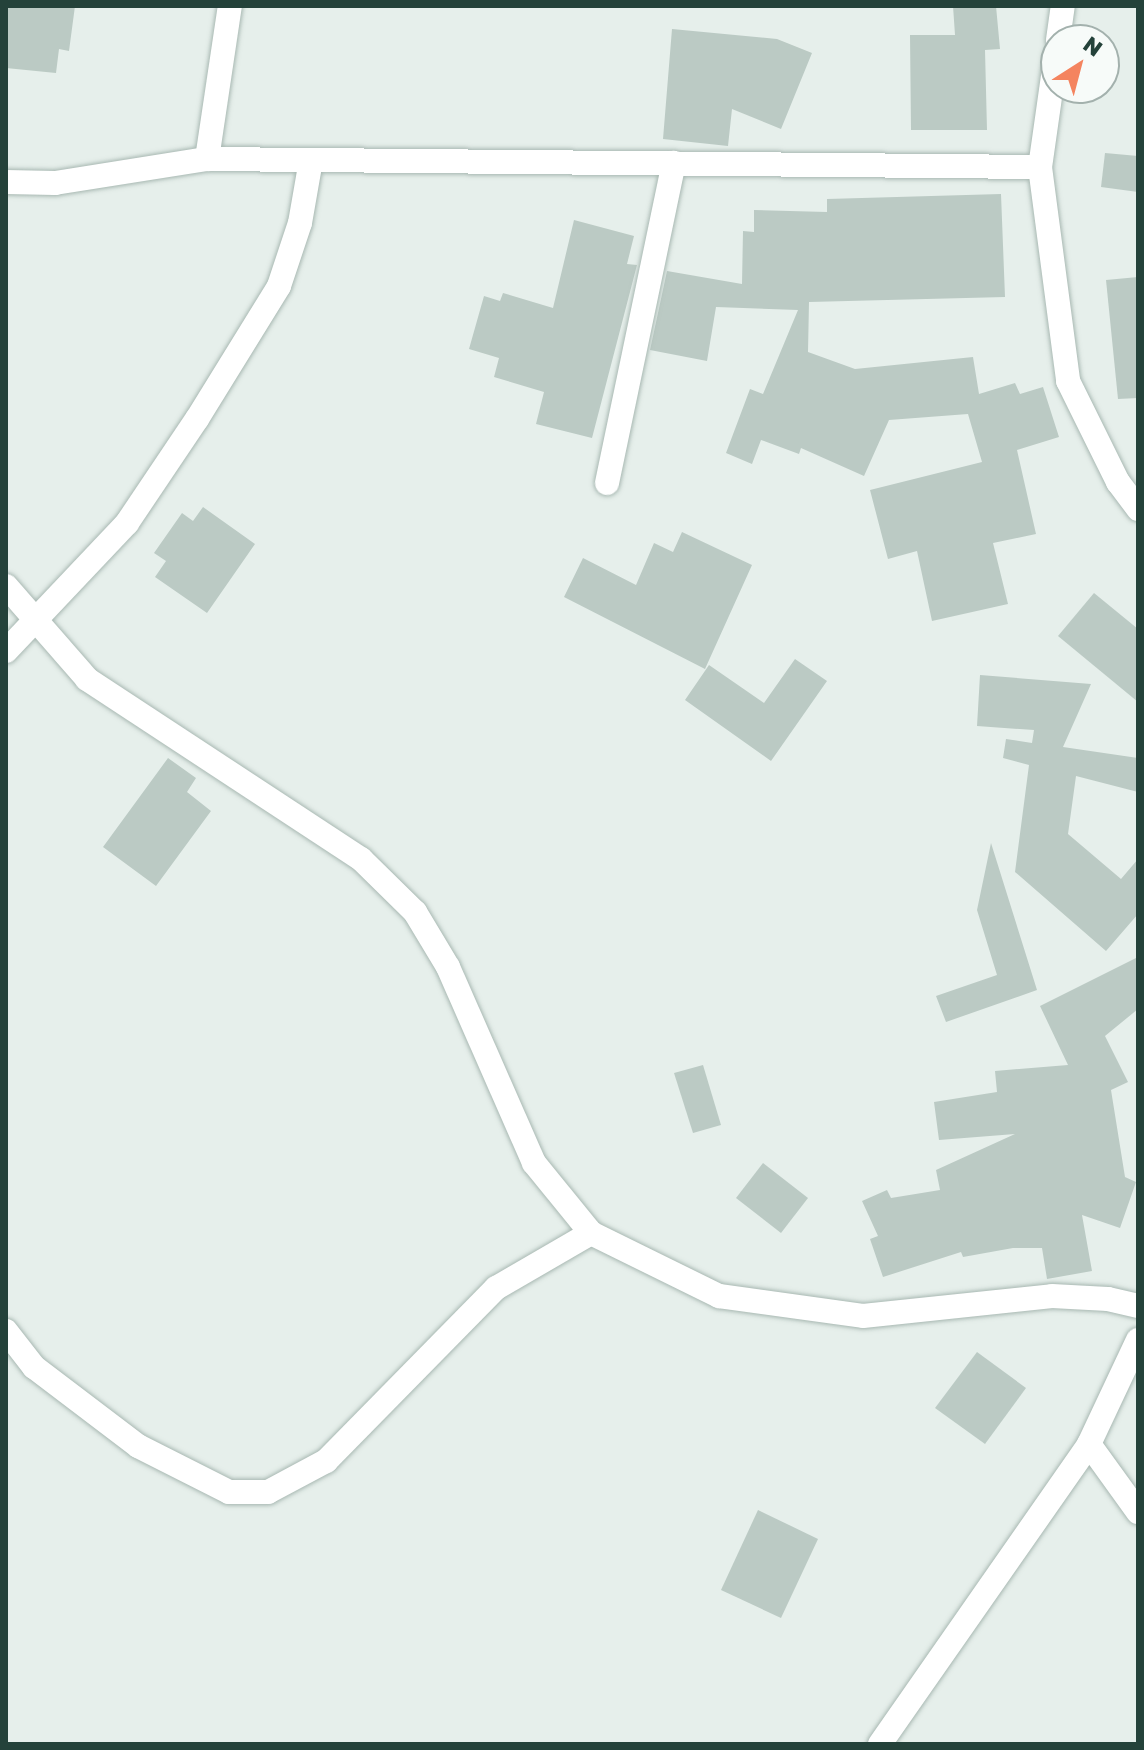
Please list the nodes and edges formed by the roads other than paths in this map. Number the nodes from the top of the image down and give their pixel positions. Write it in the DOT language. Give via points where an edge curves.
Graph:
graph roads {
  1 [pos="230,6"];
  2 [pos="1049,104"];
  3 [pos="207,159"];
  4 [pos="311,160"];
  5 [pos="674,163"];
  6 [pos="1040,167"];
  7 [pos="6,182"];
  8 [pos="607,483"];
  9 [pos="1138,509"];
  10 [pos="6,586"];
  11 [pos="38,623"];
  12 [pos="6,651"];
  13 [pos="591,1233"];
  14 [pos="1138,1306"];
  15 [pos="6,1331"];
  16 [pos="1138,1340"];
  17 [pos="1089,1444"];
  18 [pos="1138,1512"];
  19 [pos="880,1744"];
  1 -- 3 [label="street"];
  2 -- 6 [label="street"];
  3 -- 4 [label="street"];
  3 -- 7 [label="street" via="55,183"];
  4 -- 5 [label="street"];
  4 -- 11 [label="street" via="300,223 279,286 127,523"];
  5 -- 6 [label="street"];
  5 -- 8 [label="street"];
  6 -- 9 [label="street" via="1068,381 1118,482"];
  10 -- 11 [label="street"];
  11 -- 12 [label="street"];
  11 -- 13 [label="street" via="87,679 361,859 415,912 448,967 534,1163"];
  13 -- 14 [label="street" via="719,1296 849,1314 1052,1296"];
  13 -- 15 [label="street" via="496,1288 326,1461 268,1492 229,1492 138,1446 34,1367"];
  16 -- 17 [label="street"];
  17 -- 18 [label="street"];
  17 -- 19 [label="street"];
}
